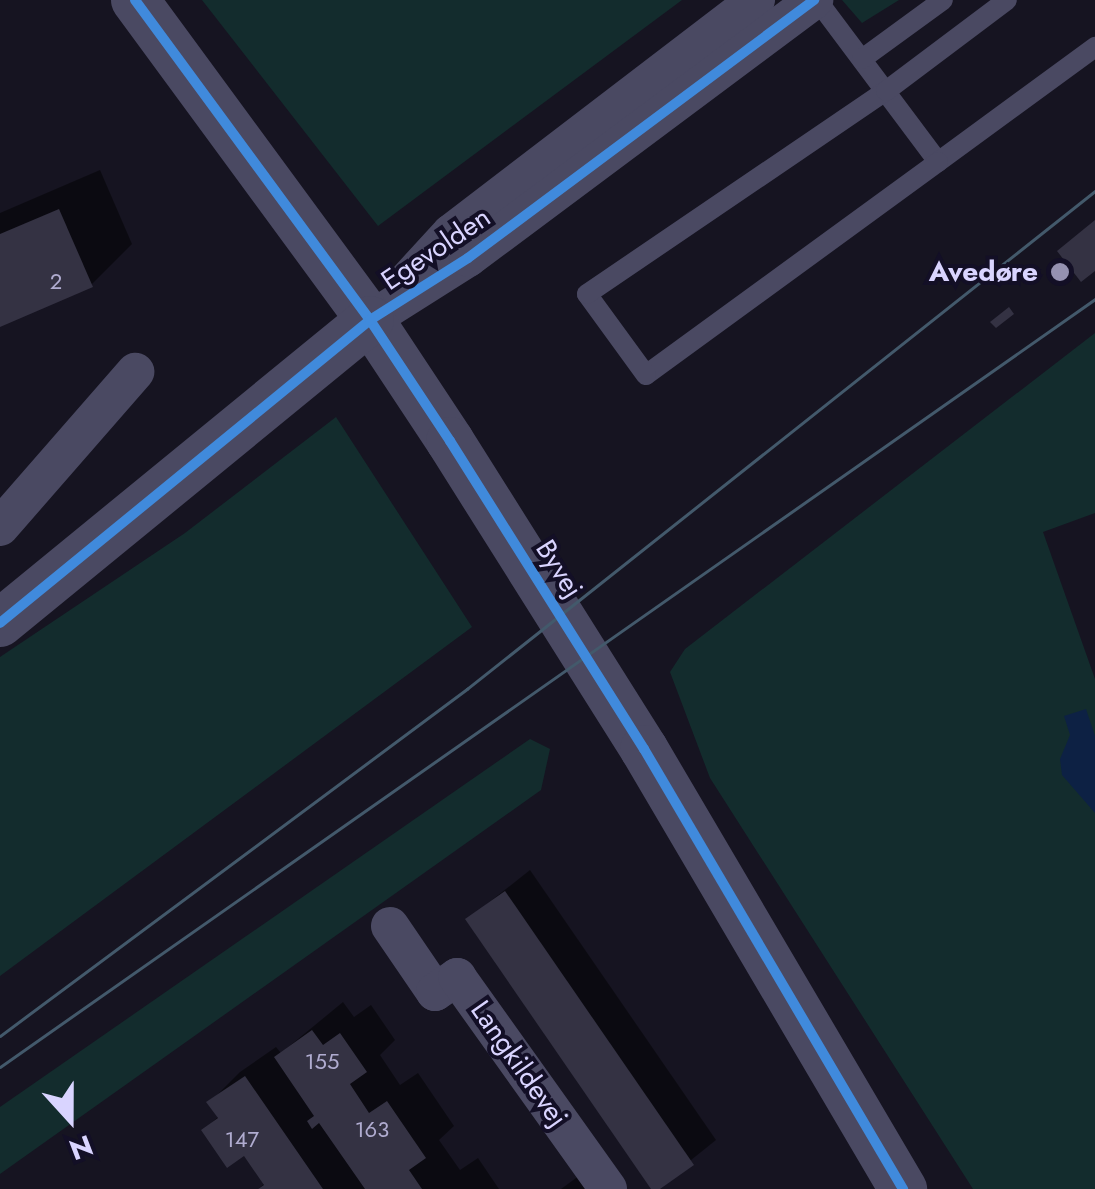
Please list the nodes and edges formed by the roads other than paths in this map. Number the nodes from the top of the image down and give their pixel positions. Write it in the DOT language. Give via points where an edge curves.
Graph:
graph roads {
  1 [pos="135,0"];
  2 [pos="756,0"];
  3 [pos="815,0"];
  4 [pos="943,0"];
  5 [pos="1007,0"];
  6 [pos="1095,47"];
  7 [pos="862,59"];
  8 [pos="886,91"];
  9 [pos="938,162"];
  10 [pos="370,320"];
  11 [pos="135,372"];
  12 [pos="0,527"];
  13 [pos="0,622"];
  14 [pos="390,926"];
  15 [pos="608,1189"];
  16 [pos="903,1189"];
  1 -- 10 [label="street, Byvej"];
  2 -- 10 [label="street, Egevolden" via="451,234"];
  3 -- 7 [label="lane, Egevolden"];
  3 -- 10 [label="street, Egevolden" via="468,258"];
  4 -- 7 [label="lane"];
  5 -- 8 [label="lane"];
  6 -- 9 [label="lane"];
  7 -- 8 [label="lane, Egevolden"];
  8 -- 9 [label="lane, Egevolden"];
  8 -- 9 [label="lane" via="587,294 646,375"];
  10 -- 13 [label="street, Egevolden"];
  10 -- 16 [label="street, Byvej" via="644,749"];
  11 -- 12 [label="street"];
  14 -- 15 [label="street, Langkildevej" via="435,992 458,977"];
}
